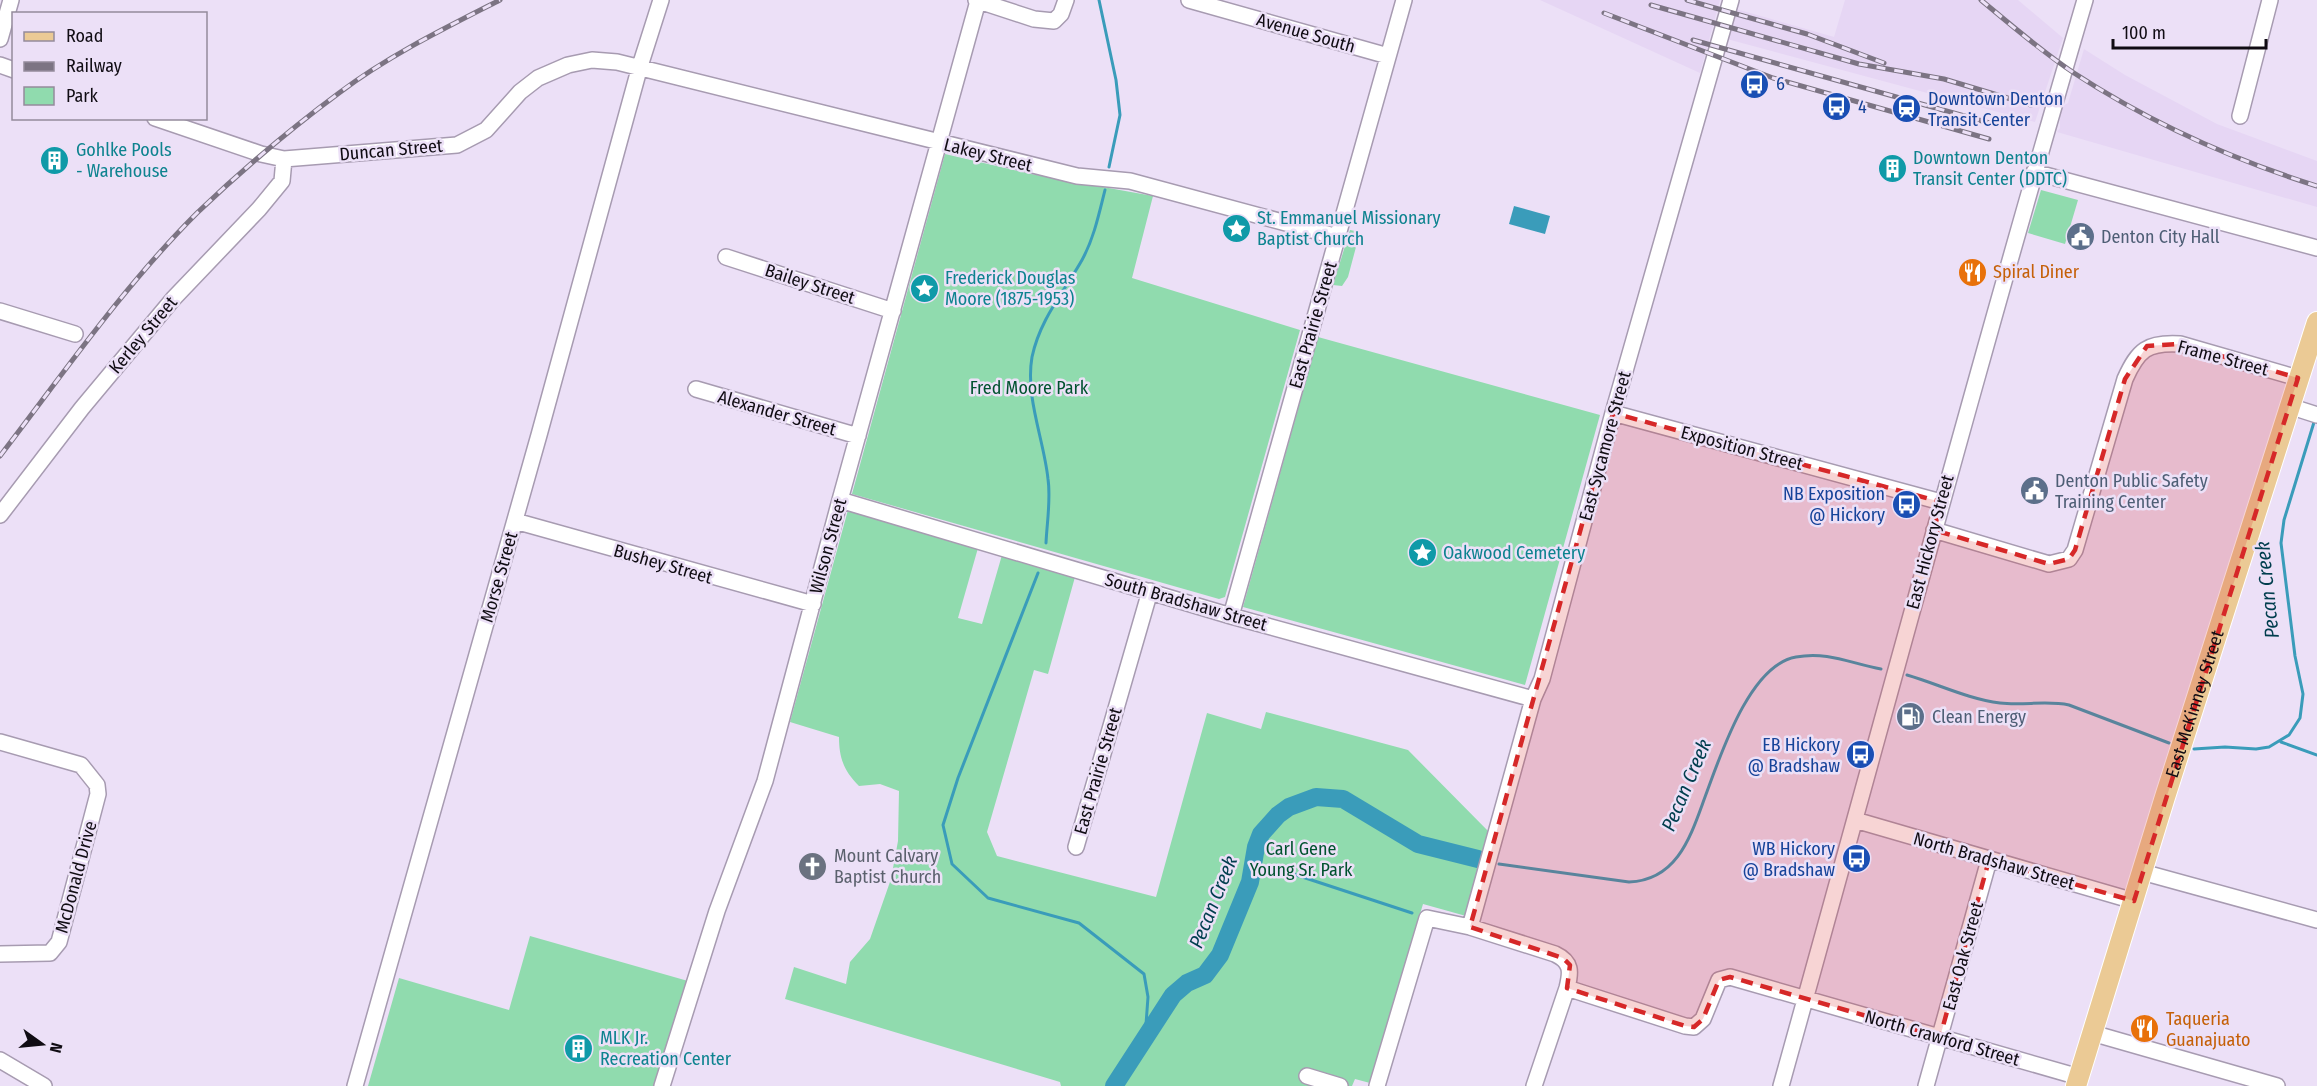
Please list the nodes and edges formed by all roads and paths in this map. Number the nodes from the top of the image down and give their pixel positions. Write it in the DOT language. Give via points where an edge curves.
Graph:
graph roads {
  1 [pos="11,0"];
  2 [pos="661,0"];
  3 [pos="977,0"];
  4 [pos="1066,0"];
  5 [pos="1189,0"];
  6 [pos="1404,0"];
  7 [pos="1731,0"];
  8 [pos="2085,0"];
  9 [pos="2270,0"];
  10 [pos="0,39"];
  11 [pos="1388,56"];
  12 [pos="640,66"];
  13 [pos="2240,116"];
  14 [pos="161,120"];
  15 [pos="939,143"];
  16 [pos="284,159"];
  17 [pos="2034,172"];
  18 [pos="1338,237"];
  19 [pos="2317,248"];
  20 [pos="726,257"];
  21 [pos="893,310"];
  22 [pos="0,311"];
  23 [pos="2317,321"];
  24 [pos="75,334"];
  25 [pos="2298,378"];
  26 [pos="696,389"];
  27 [pos="2304,411"];
  28 [pos="1613,413"];
  29 [pos="858,436"];
  30 [pos="840,500"];
  31 [pos="1941,502"];
  32 [pos="0,515"];
  33 [pos="515,521"];
  34 [pos="1934,530"];
  35 [pos="1150,591"];
  36 [pos="813,604"];
  37 [pos="1231,616"];
  38 [pos="1533,699"];
  39 [pos="0,742"];
  40 [pos="1855,820"];
  41 [pos="1076,847"];
  42 [pos="1989,860"];
  43 [pos="2142,872"];
  44 [pos="2134,901"];
  45 [pos="2317,920"];
  46 [pos="1470,927"];
  47 [pos="0,954"];
  48 [pos="1567,988"];
  49 [pos="1805,999"];
  50 [pos="2092,1033"];
  51 [pos="1940,1037"];
  52 [pos="0,1060"];
  53 [pos="1307,1076"];
  54 [pos="2077,1081"];
  55 [pos="44,1086"];
  56 [pos="355,1086"];
  57 [pos="662,1086"];
  58 [pos="1340,1086"];
  59 [pos="1377,1086"];
  60 [pos="1534,1086"];
  61 [pos="1781,1086"];
  62 [pos="1926,1086"];
  63 [pos="2277,1086"];
  1 -- 10 [label="street"];
  2 -- 12 [label="street, Morse Street"];
  3 -- 4 [label="street" via="1034,19 1054,21"];
  3 -- 15 [label="street, Wilson Street"];
  5 -- 11 [label="street, Avenue South"];
  6 -- 11 [label="street, East Prairie Street"];
  7 -- 28 [label="street, East Sycamore Street"];
  8 -- 17 [label="street, East Hickory Street"];
  9 -- 13 [label="street"];
  11 -- 18 [label="street, East Prairie Street"];
  12 -- 15 [label="street, Lakey Street"];
  12 -- 16 [label="street, Duncan Street" via="592,60 558,69 520,92 486,130 457,145"];
  12 -- 33 [label="street, Morse Street"];
  14 -- 16 [label="street, Duncan Street"];
  15 -- 18 [label="street, Lakey Street" via="1077,176 1130,182"];
  15 -- 21 [label="street, Wilson Street"];
  16 -- 32 [label="street, Kerley Street" via="282,181 173,299"];
  17 -- 19 [label="street"];
  17 -- 31 [label="street, East Hickory Street"];
  18 -- 37 [label="street, East Prairie Street"];
  20 -- 21 [label="street, Bailey Street"];
  21 -- 29 [label="street, Wilson Street"];
  22 -- 24 [label="street"];
  23 -- 25 [label="main road, East McKinney Street"];
  25 -- 27 [label="main road, East McKinney Street"];
  25 -- 34 [label="street, Frame Street" via="2180,344 2147,346 2125,379 2075,550 2069,559 2049,564"];
  26 -- 29 [label="street, Alexander Street"];
  27 -- 43 [label="main road, East McKinney Street"];
  28 -- 31 [label="street, Exposition Street"];
  28 -- 38 [label="street, East Sycamore Street" via="1542,680"];
  29 -- 30 [label="street, Wilson Street"];
  30 -- 35 [label="street, South Bradshaw Street"];
  30 -- 36 [label="street, Wilson Street"];
  31 -- 34 [label="street, East Hickory Street"];
  33 -- 36 [label="street, Bushey Street"];
  33 -- 56 [label="street, Morse Street"];
  34 -- 40 [label="street, East Hickory Street"];
  35 -- 37 [label="street, South Bradshaw Street"];
  35 -- 41 [label="street, East Prairie Street"];
  36 -- 57 [label="street, Wilson Street" via="765,781 717,911"];
  37 -- 38 [label="street, South Bradshaw Street"];
  38 -- 46 [label="street, East Sycamore Street"];
  39 -- 47 [label="street, McDonald Drive" via="81,765 97,785 98,794 58,942 50,953"];
  40 -- 42 [label="street, North Bradshaw Street"];
  40 -- 49 [label="street, East Hickory Street"];
  42 -- 44 [label="street, North Bradshaw Street"];
  42 -- 51 [label="street, East Oak Street"];
  43 -- 44 [label="main road, East McKinney Street"];
  43 -- 45 [label="street"];
  44 -- 50 [label="main road, East McKinney Street"];
  46 -- 48 [label="street" via="1563,958 1570,965"];
  46 -- 59 [label="street" via="1427,918"];
  48 -- 49 [label="street, North Crawford Street" via="1694,1027 1703,1019 1719,980 1730,977"];
  48 -- 60 [label="street"];
  49 -- 51 [label="street, North Crawford Street"];
  49 -- 61 [label="street, East Hickory Street"];
  50 -- 54 [label="main road, East McKinney Street"];
  50 -- 63 [label="street"];
  51 -- 54 [label="street, North Crawford Street"];
  51 -- 62 [label="street, East Oak Street"];
  52 -- 55 [label="street"];
  53 -- 58 [label="street"];
}
